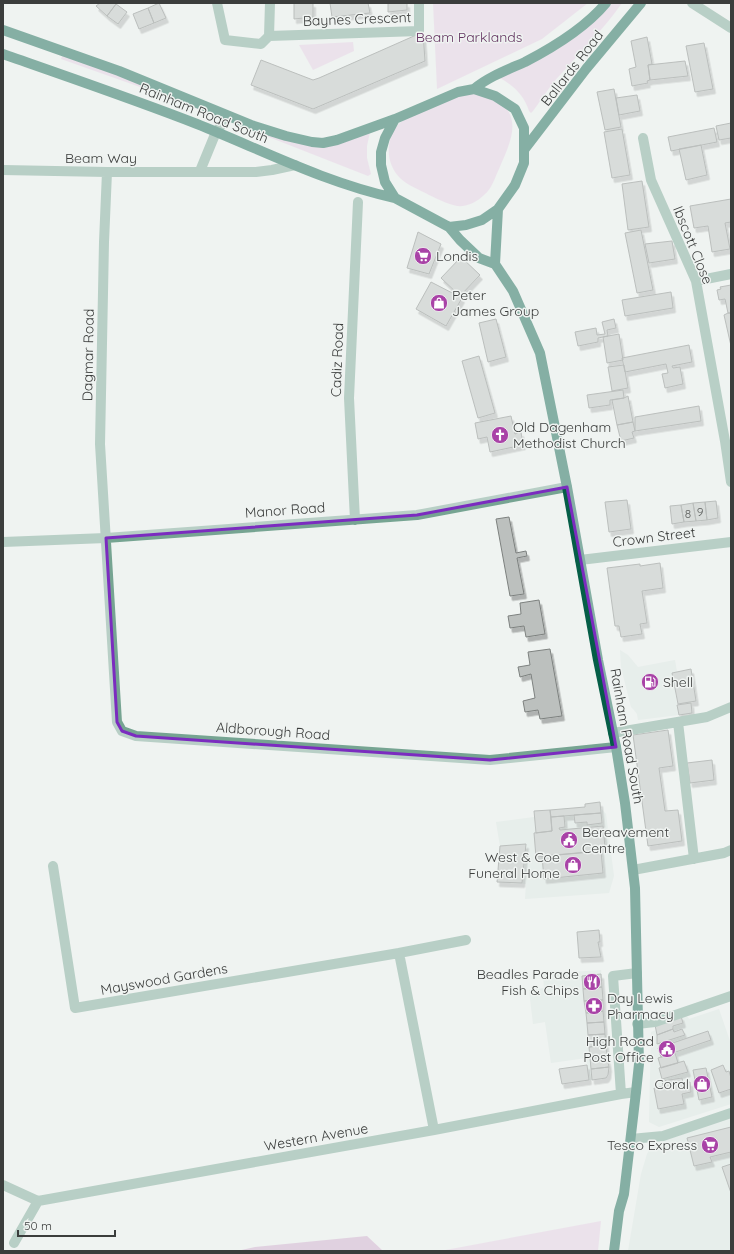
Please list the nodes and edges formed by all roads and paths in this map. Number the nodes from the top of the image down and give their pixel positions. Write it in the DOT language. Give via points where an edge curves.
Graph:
graph roads {
  1 [pos="217,3"];
  2 [pos="270,3"];
  3 [pos="419,3"];
  4 [pos="606,3"];
  5 [pos="641,3"];
  6 [pos="692,3"];
  7 [pos="731,28"];
  8 [pos="3,30"];
  9 [pos="269,36"];
  10 [pos="3,54"];
  11 [pos="474,89"];
  12 [pos="228,116"];
  13 [pos="395,119"];
  14 [pos="216,132"];
  15 [pos="643,138"];
  16 [pos="524,150"];
  17 [pos="295,165"];
  18 [pos="3,170"];
  19 [pos="200,171"];
  20 [pos="107,172"];
  21 [pos="395,198"];
  22 [pos="358,202"];
  23 [pos="498,209"];
  24 [pos="449,227"];
  25 [pos="495,264"];
  26 [pos="731,274"];
  27 [pos="696,281"];
  28 [pos="731,482"];
  29 [pos="567,487"];
  30 [pos="355,520"];
  31 [pos="106,538"];
  32 [pos="3,542"];
  33 [pos="731,542"];
  34 [pos="580,560"];
  35 [pos="731,707"];
  36 [pos="678,722"];
  37 [pos="614,733"];
  38 [pos="616,747"];
  39 [pos="731,850"];
  40 [pos="694,859"];
  41 [pos="53,866"];
  42 [pos="633,870"];
  43 [pos="466,940"];
  44 [pos="400,953"];
  45 [pos="637,973"];
  46 [pos="731,996"];
  47 [pos="637,1024"];
  48 [pos="636,1092"];
  49 [pos="620,1094"];
  50 [pos="731,1112"];
  51 [pos="434,1130"];
  52 [pos="631,1139"];
  53 [pos="3,1185"];
  54 [pos="38,1201"];
  55 [pos="14,1243"];
  56 [pos="614,1251"];
  1 -- 9 [label="street" via="225,40 260,44"];
  2 -- 9 [label="street"];
  3 -- 9 [label="street, Baynes Crescent" via="419,31"];
  4 -- 11 [label="main road, Ballards Road" via="574,32 526,61 483,81"];
  5 -- 16 [label="main road, Ballards Road"];
  6 -- 7 [label="street"];
  8 -- 12 [label="main road, Rainham Road South" via="119,71"];
  10 -- 14 [label="main road, Rainham Road South"];
  11 -- 13 [label="main road" via="441,98"];
  11 -- 16 [label="main road" via="495,96 515,109 524,128"];
  12 -- 13 [label="main road, Rainham Road South" via="312,142 337,140"];
  12 -- 14 [label="street"];
  13 -- 21 [label="main road" via="383,145 381,165 385,182"];
  14 -- 17 [label="main road, Rainham Road South"];
  14 -- 19 [label="street"];
  15 -- 27 [label="street, Ibscott Close" via="651,180"];
  16 -- 23 [label="main road" via="524,163 515,185"];
  17 -- 19 [label="street, Beam Way" via="256,172"];
  17 -- 21 [label="main road, Rainham Road South"];
  18 -- 20 [label="street, Beam Way"];
  19 -- 20 [label="street, Beam Way"];
  20 -- 31 [label="street, Dagmar Road" via="100,444"];
  21 -- 24 [label="main road"];
  22 -- 30 [label="street, Cadiz Road" via="349,398"];
  23 -- 24 [label="main road" via="482,220"];
  23 -- 25 [label="main road"];
  24 -- 25 [label="main road" via="479,258"];
  25 -- 29 [label="main road, Rainham Road South" via="513,291 540,353"];
  26 -- 27 [label="street"];
  27 -- 28 [label="street, Ibscott Close"];
  29 -- 30 [label="street, Manor Road" via="417,515"];
  29 -- 34 [label="main road, Rainham Road South"];
  30 -- 31 [label="street, Manor Road"];
  31 -- 32 [label="street, Manor Road"];
  31 -- 38 [label="street, Aldborough Road" via="117,722 122,731 136,736 490,760"];
  33 -- 34 [label="street, Crown Street"];
  34 -- 37 [label="main road, Rainham Road South"];
  35 -- 36 [label="street" via="707,717"];
  36 -- 37 [label="street"];
  36 -- 40 [label="street"];
  37 -- 38 [label="main road, Rainham Road South"];
  38 -- 42 [label="main road, Rainham Road South"];
  39 -- 40 [label="street"];
  40 -- 42 [label="street"];
  41 -- 44 [label="street, Mayswood Gardens" via="75,1008"];
  42 -- 45 [label="main road, Rainham Road South" via="636,888"];
  43 -- 44 [label="street, Mayswood Gardens"];
  44 -- 51 [label="street"];
  45 -- 47 [label="main road, Rainham Road South"];
  45 -- 49 [label="street" via="613,976"];
  46 -- 47 [label="street" via="655,1022"];
  47 -- 48 [label="main road, Rainham Road South"];
  48 -- 49 [label="street, Western Avenue"];
  48 -- 52 [label="main road, Rainham Road South"];
  49 -- 51 [label="street, Western Avenue"];
  50 -- 52 [label="street" via="663,1136"];
  51 -- 54 [label="street, Western Avenue"];
  52 -- 56 [label="main road, Rainham Road South"];
  53 -- 54 [label="street"];
  54 -- 55 [label="street"];
}
